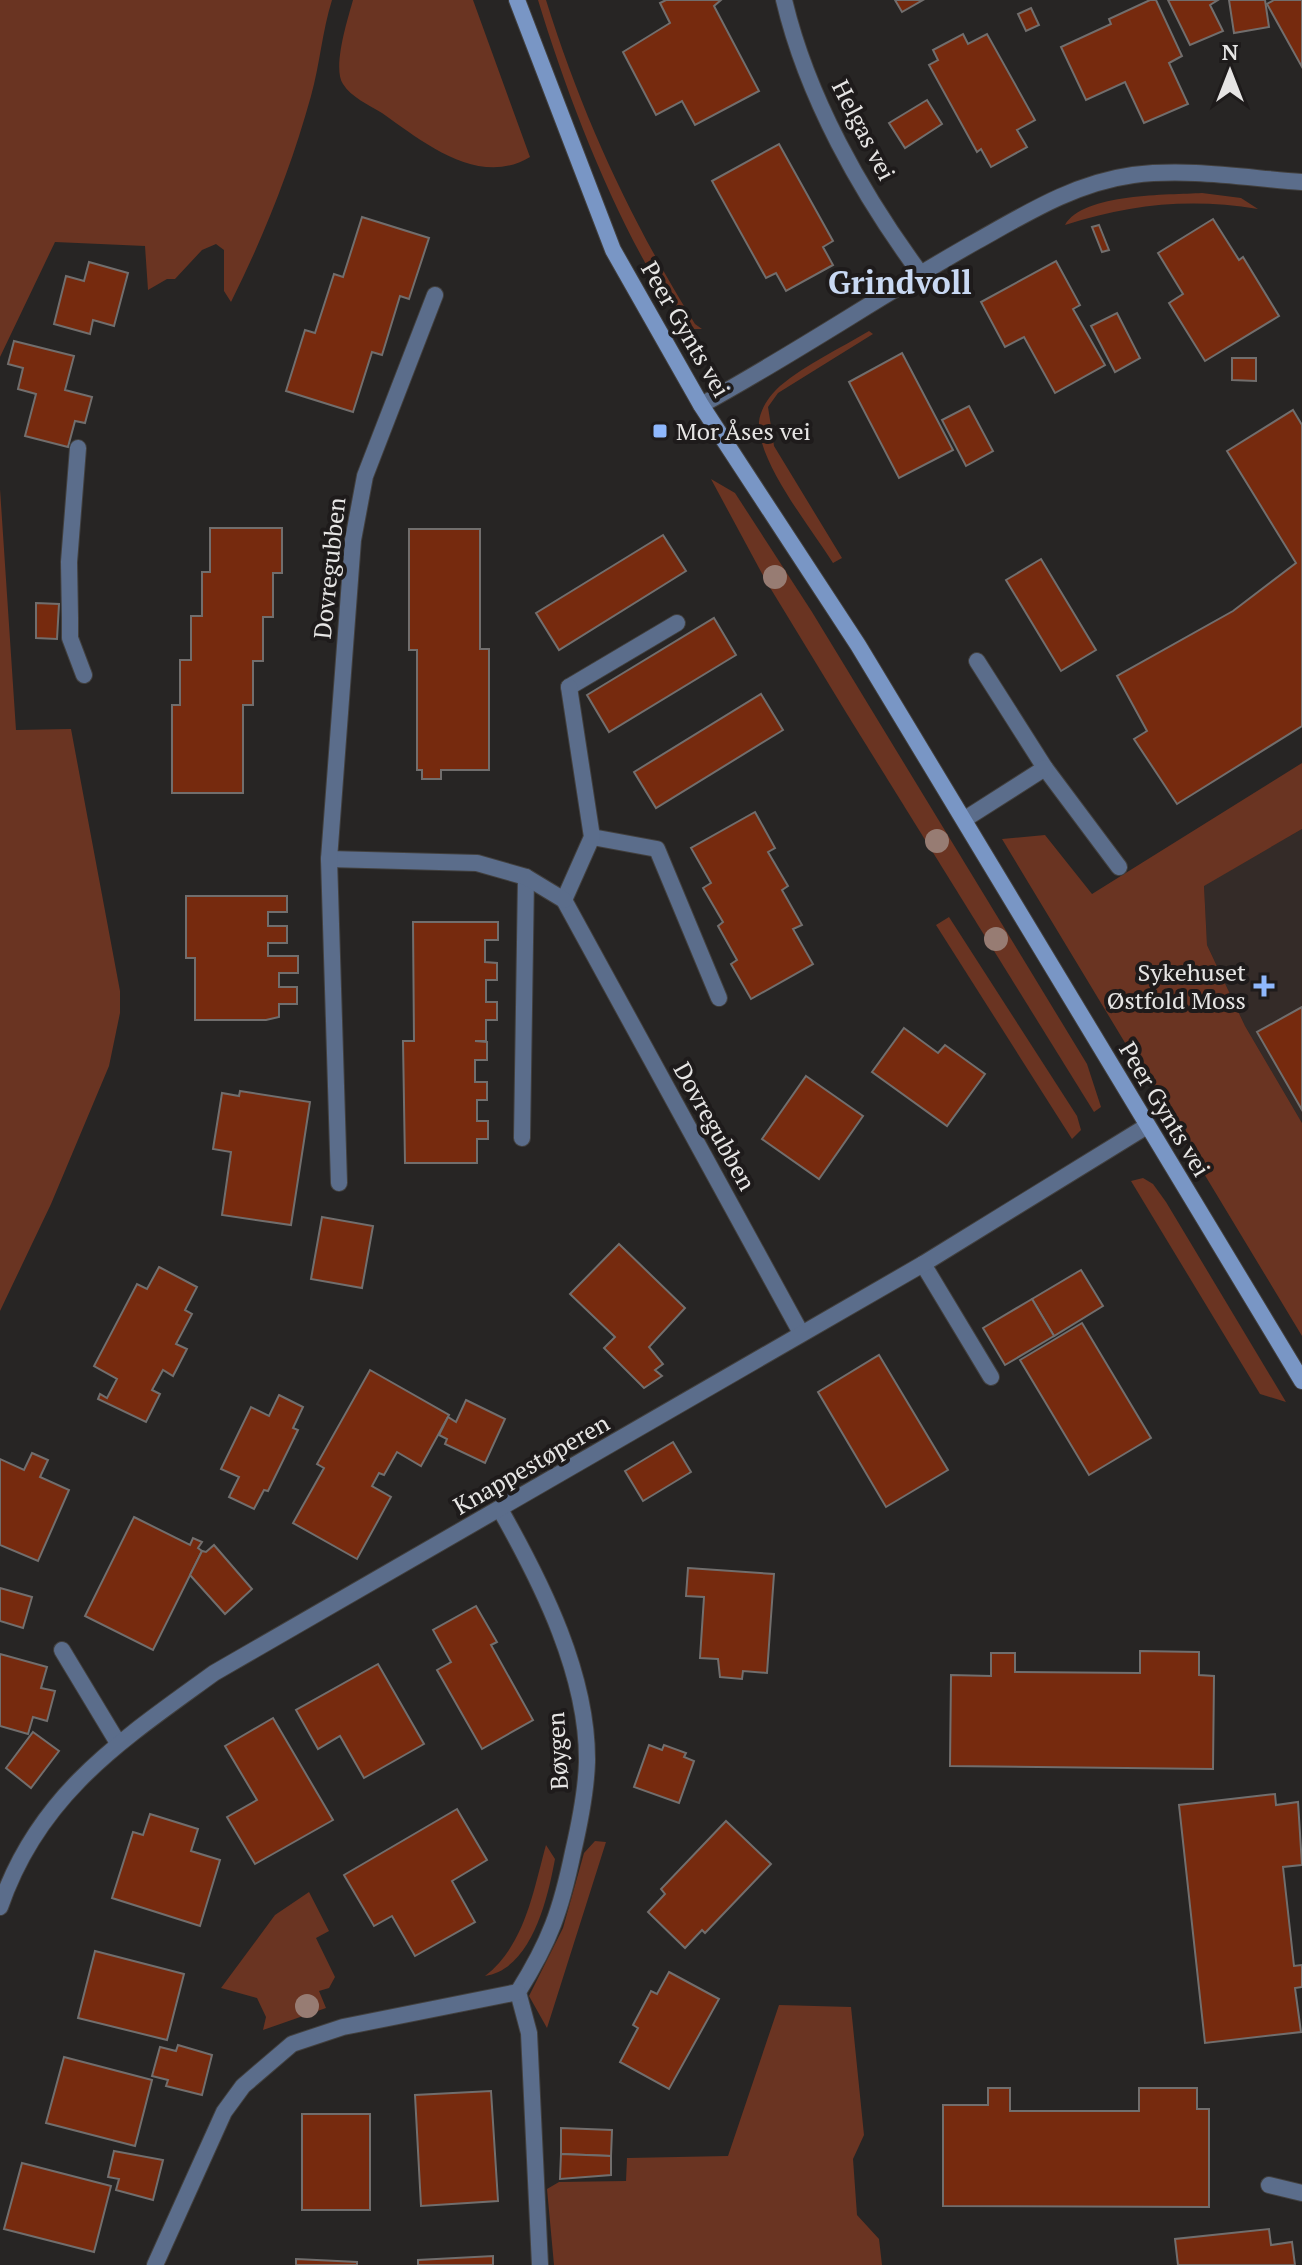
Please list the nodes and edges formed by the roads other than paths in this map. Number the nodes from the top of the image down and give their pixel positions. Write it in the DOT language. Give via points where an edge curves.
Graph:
graph roads {
  1 [pos="517,0"];
  2 [pos="784,0"];
  3 [pos="1302,182"];
  4 [pos="920,273"];
  5 [pos="435,295"];
  6 [pos="701,405"];
  7 [pos="78,448"];
  8 [pos="677,623"];
  9 [pos="977,661"];
  10 [pos="84,675"];
  11 [pos="1045,768"];
  12 [pos="965,819"];
  13 [pos="592,837"];
  14 [pos="329,859"];
  15 [pos="1119,867"];
  16 [pos="526,877"];
  17 [pos="564,900"];
  18 [pos="719,998"];
  19 [pos="1147,1126"];
  20 [pos="522,1138"];
  21 [pos="339,1183"];
  22 [pos="923,1264"];
  23 [pos="801,1333"];
  24 [pos="991,1377"];
  25 [pos="1302,1381"];
  26 [pos="501,1511"];
  27 [pos="62,1650"];
  28 [pos="118,1743"];
  29 [pos="0,1907"];
  30 [pos="518,1992"];
  31 [pos="1269,2185"];
  32 [pos="1302,2193"];
  33 [pos="155,2265"];
  34 [pos="540,2265"];
  1 -- 6 [label="street, Peer Gynts vei" via="613,250"];
  2 -- 4 [label="street, Helgas vei" via="820,102 863,185"];
  3 -- 4 [label="street" via="1203,173 1133,175 1097,183 1057,196"];
  4 -- 6 [label="street"];
  5 -- 14 [label="street, Dovregubben" via="360,501"];
  6 -- 12 [label="street, Peer Gynts vei"];
  7 -- 10 [label="street" via="69,562 70,638"];
  8 -- 13 [label="street" via="569,687"];
  9 -- 11 [label="street"];
  11 -- 12 [label="street"];
  11 -- 15 [label="street"];
  12 -- 19 [label="street, Peer Gynts vei"];
  13 -- 17 [label="street"];
  13 -- 18 [label="street" via="657,849"];
  14 -- 16 [label="street" via="477,863"];
  14 -- 21 [label="street, Dovregubben"];
  16 -- 17 [label="street"];
  16 -- 20 [label="street"];
  17 -- 23 [label="street, Dovregubben"];
  19 -- 22 [label="street, Knappestøperen"];
  19 -- 25 [label="street, Peer Gynts vei"];
  22 -- 23 [label="street, Knappestøperen"];
  22 -- 24 [label="street"];
  23 -- 26 [label="street, Knappestøperen"];
  26 -- 28 [label="street, Knappestøperen" via="214,1673"];
  26 -- 30 [label="street, Bøygen" via="527,1557 565,1650 581,1709 587,1760 583,1807 561,1908 546,1947"];
  27 -- 28 [label="street"];
  28 -- 29 [label="street, Knappestøperen" via="49,1813 26,1845"];
  30 -- 33 [label="street" via="343,2027 292,2044 243,2086 224,2112"];
  30 -- 34 [label="street" via="529,2033"];
  31 -- 32 [label="street"];
}
